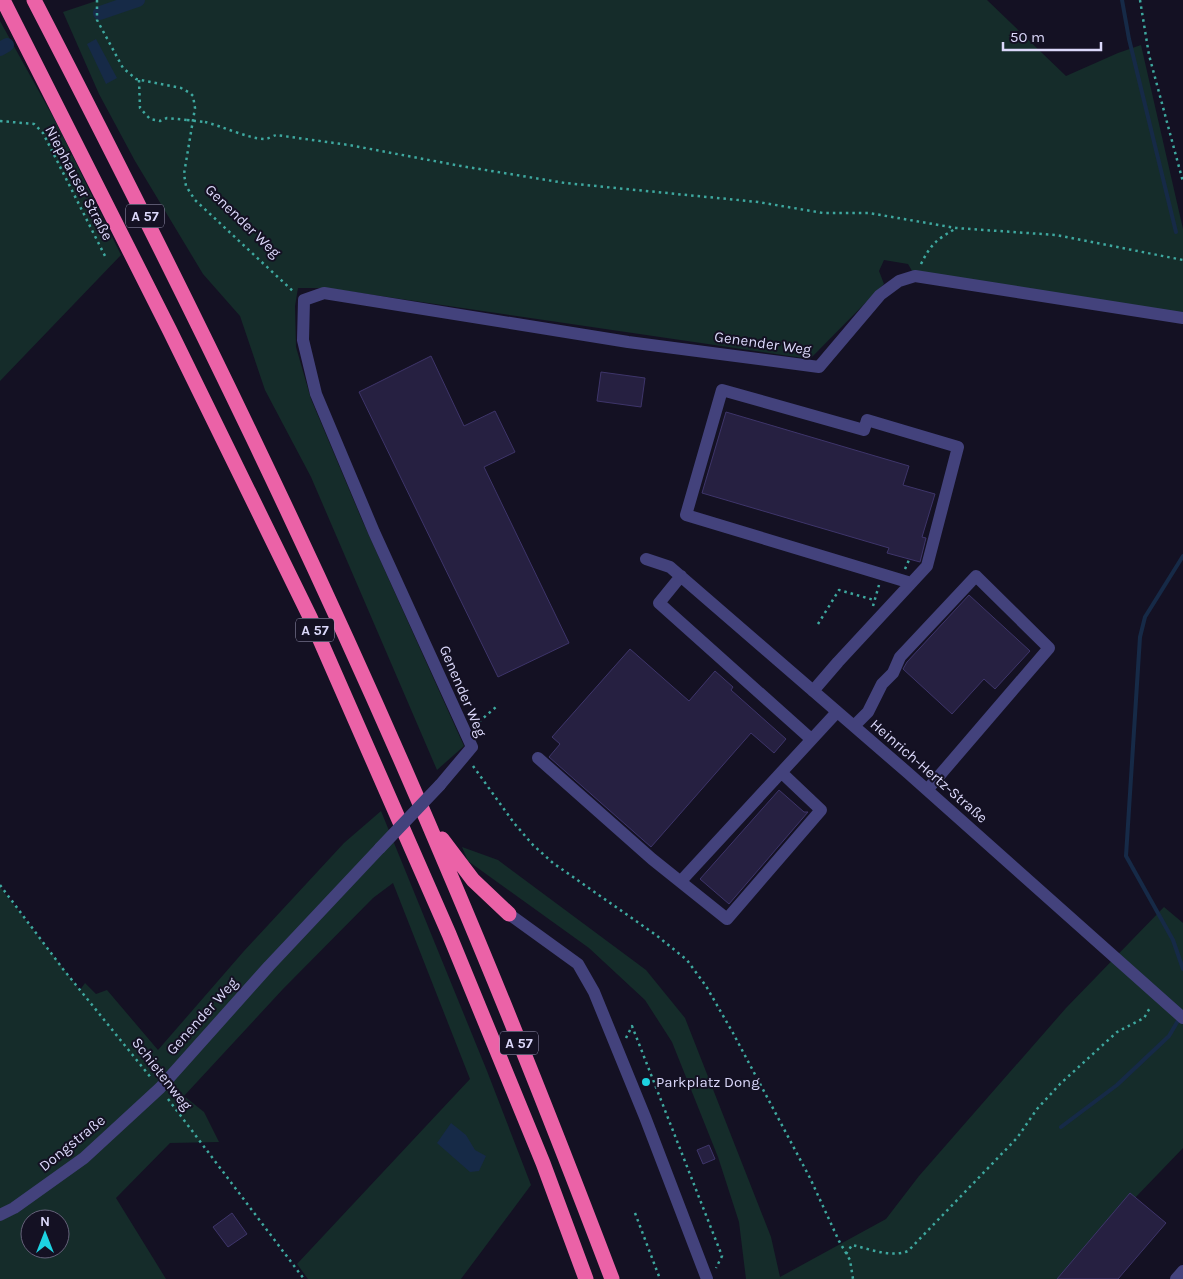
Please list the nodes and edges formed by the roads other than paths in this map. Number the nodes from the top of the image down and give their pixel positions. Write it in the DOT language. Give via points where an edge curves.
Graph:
graph roads {
  1 [pos="3,0"];
  2 [pos="34,0"];
  3 [pos="1181,318"];
  4 [pos="646,559"];
  5 [pos="681,576"];
  6 [pos="911,583"];
  7 [pos="813,691"];
  8 [pos="837,712"];
  9 [pos="854,726"];
  10 [pos="811,739"];
  11 [pos="538,758"];
  12 [pos="782,773"];
  13 [pos="927,790"];
  14 [pos="421,808"];
  15 [pos="681,881"];
  16 [pos="509,914"];
  17 [pos="1183,1018"];
  18 [pos="160,1088"];
  19 [pos="0,1215"];
  20 [pos="1183,1271"];
  21 [pos="707,1278"];
  22 [pos="586,1279"];
  23 [pos="612,1279"];
  24 [pos="1176,1279"];
  1 -- 22 [label="highway, A 57" via="310,617 449,934 543,1163"];
  2 -- 14 [label="highway, A 57" via="231,391"];
  3 -- 18 [label="street, Genender Weg, bridge" via="915,276 899,281 880,295 819,367 628,342 324,293 304,300 303,340 316,394 374,532 472,747 440,786 269,966"];
  4 -- 5 [label="street, Heinrich-Hertz-Straße" via="670,567"];
  5 -- 7 [label="street, Heinrich-Hertz-Straße"];
  5 -- 10 [label="street" via="659,603"];
  6 -- 6 [label="street" via="927,566 958,447 867,420 864,430 722,390 686,515"];
  6 -- 7 [label="street"];
  7 -- 8 [label="street, Heinrich-Hertz-Straße"];
  8 -- 9 [label="street, Heinrich-Hertz-Straße"];
  8 -- 10 [label="street"];
  9 -- 13 [label="street, Heinrich-Hertz-Straße"];
  9 -- 13 [label="street" via="868,712 900,657 976,576 1049,648"];
  10 -- 12 [label="street"];
  11 -- 15 [label="street"];
  12 -- 15 [label="street"];
  12 -- 15 [label="street" via="821,810 727,919"];
  13 -- 17 [label="street, Heinrich-Hertz-Straße"];
  14 -- 16 [label="highway" via="468,875"];
  14 -- 23 [label="highway, A 57" via="508,1015"];
  16 -- 21 [label="street" via="578,964 594,992"];
  18 -- 19 [label="street, Dongstraße" via="84,1158"];
  20 -- 24 [label="street"];
}
